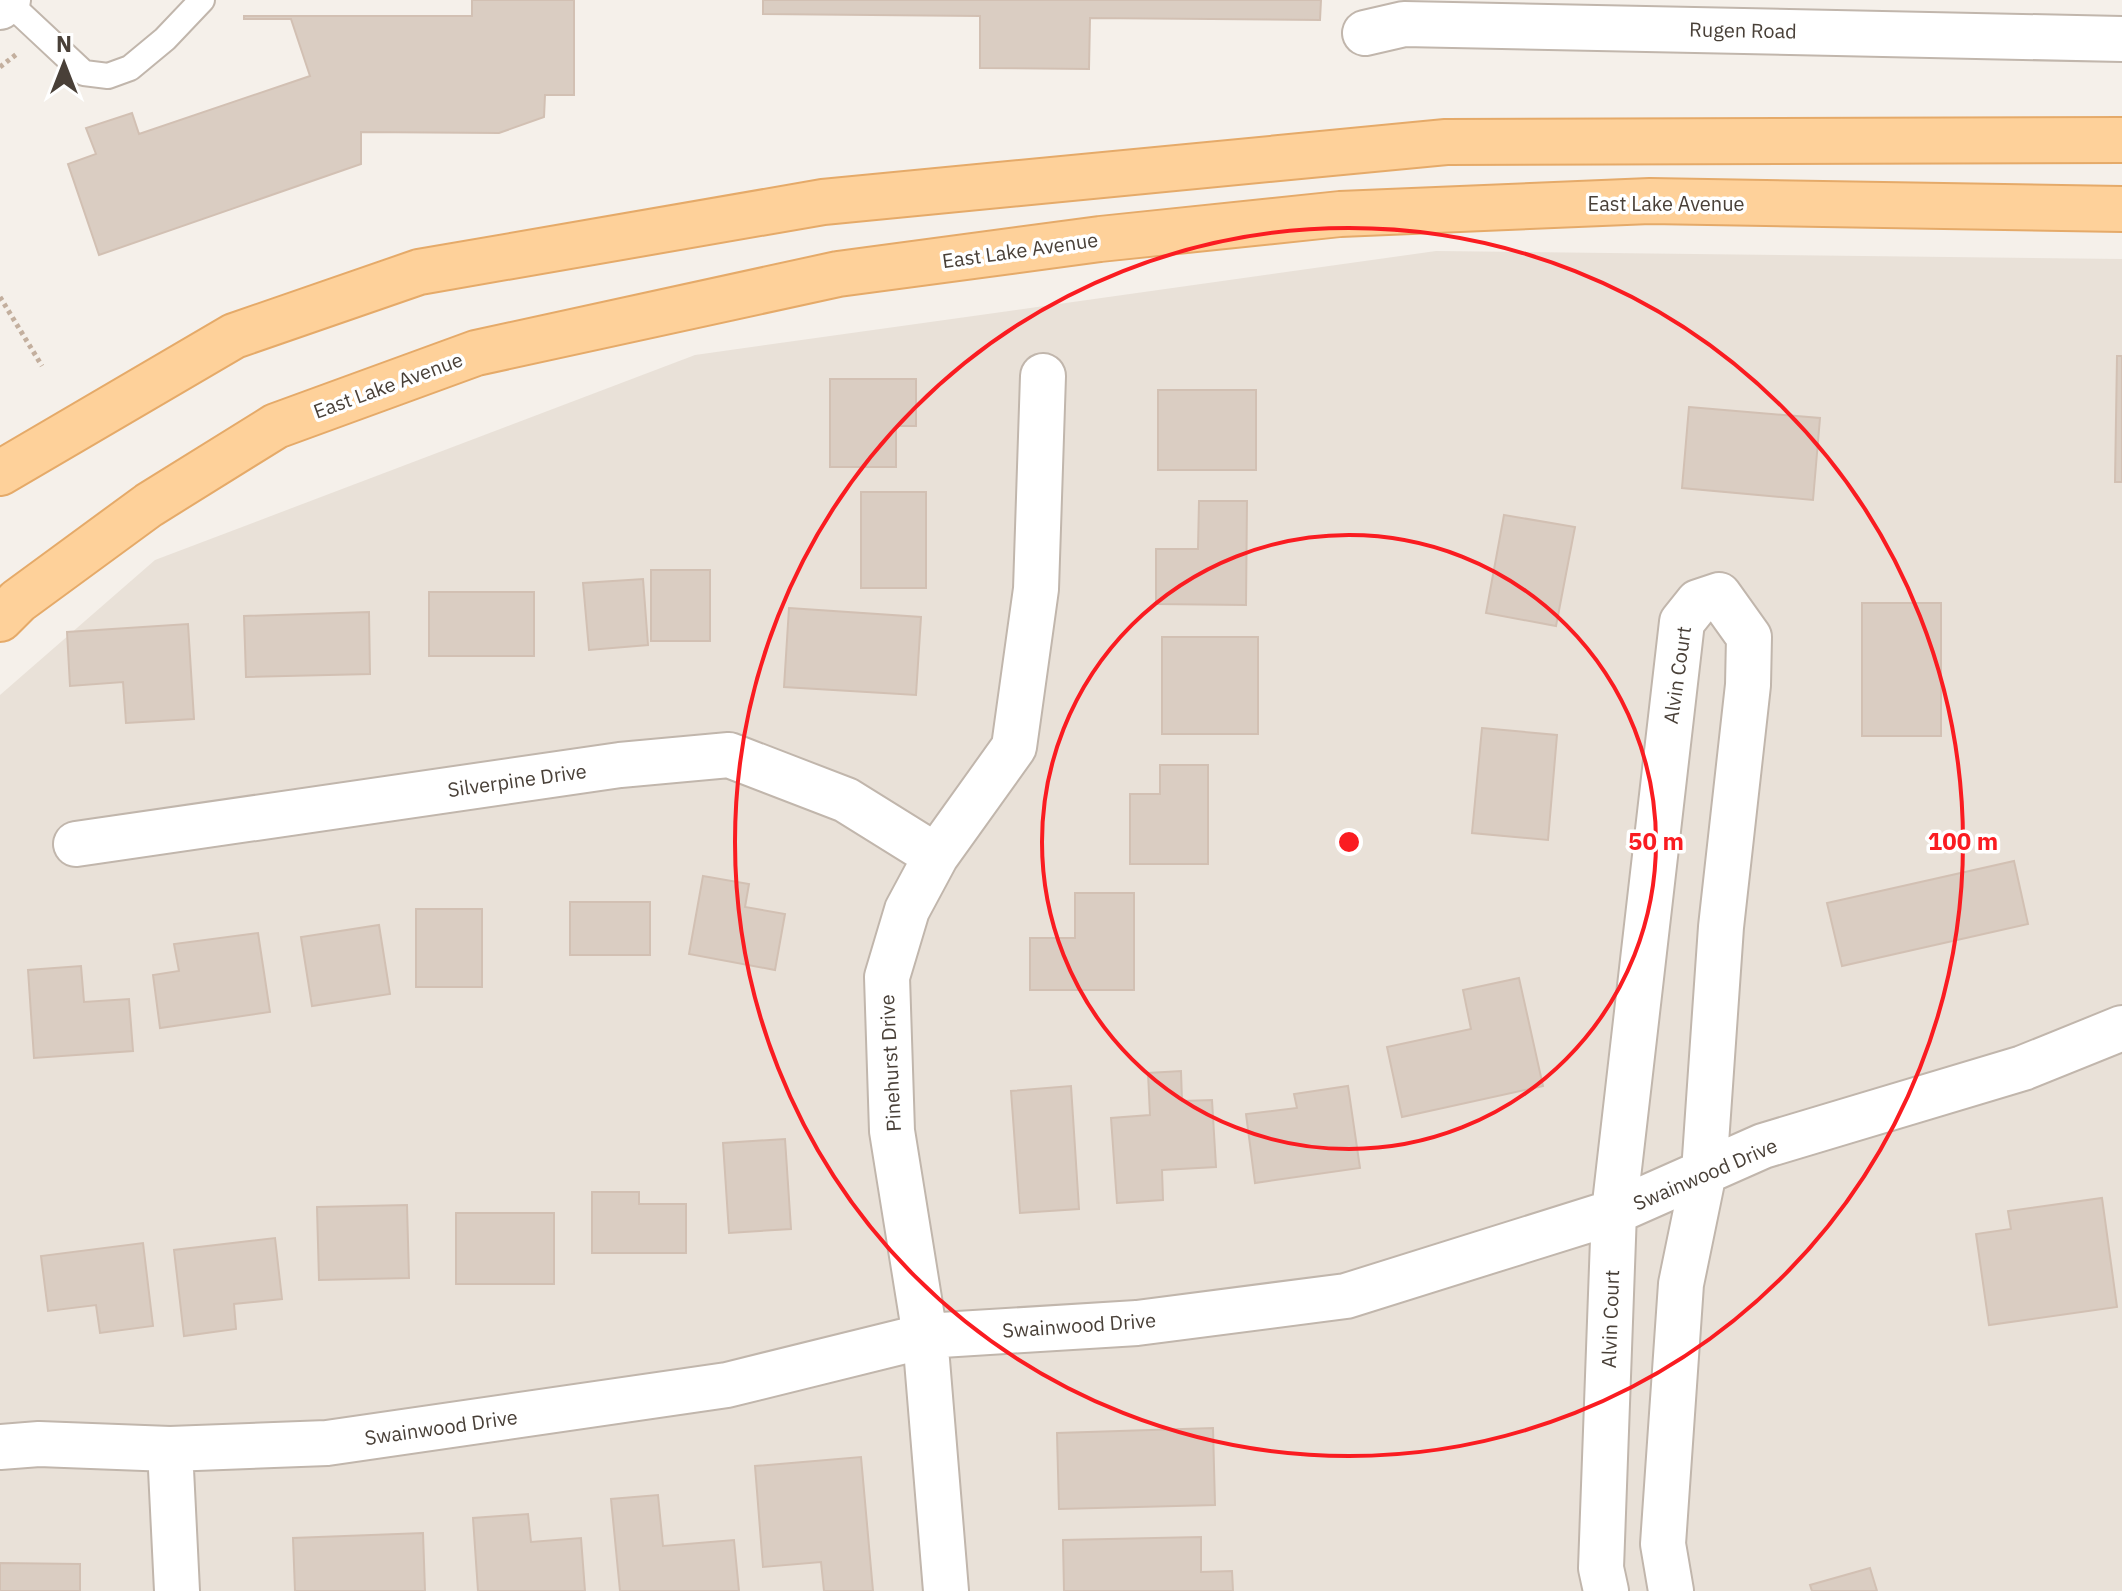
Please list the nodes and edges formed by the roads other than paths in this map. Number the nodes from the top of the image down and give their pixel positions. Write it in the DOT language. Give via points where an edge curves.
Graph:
graph roads {
  1 [pos="202,0"];
  2 [pos="5,3"];
  3 [pos="1774,15"];
  4 [pos="1389,19"];
  5 [pos="2122,39"];
  6 [pos="2122,140"];
  7 [pos="2122,209"];
  8 [pos="1043,376"];
  9 [pos="0,473"];
  10 [pos="0,619"];
  11 [pos="76,844"];
  12 [pos="936,856"];
  13 [pos="2122,1028"];
  14 [pos="1704,1172"];
  15 [pos="1614,1212"];
  16 [pos="925,1336"];
  17 [pos="0,1447"];
  18 [pos="170,1449"];
  19 [pos="177,1591"];
  20 [pos="946,1591"];
  21 [pos="1606,1591"];
  22 [pos="1671,1591"];
  1 -- 2 [label="lane" via="130,68 108,76 84,73"];
  3 -- 4 [label="street, Rugen Road"];
  3 -- 5 [label="street, Rugen Road"];
  6 -- 9 [label="main road" via="1446,142 823,202 419,272 234,336"];
  7 -- 10 [label="main road, East Lake Avenue" via="1650,201 1340,214 838,274 476,353 276,426 149,505"];
  8 -- 12 [label="street, Pinehurst Drive" via="1036,589 1014,747"];
  11 -- 12 [label="street, Silverpine Drive" via="620,765 729,755 846,800"];
  12 -- 16 [label="street, Pinehurst Drive" via="907,910 887,977 892,1131"];
  13 -- 14 [label="street, Swainwood Drive" via="2023,1068 1763,1146"];
  14 -- 15 [label="street, Swainwood Drive"];
  14 -- 15 [label="street, Alvin Court" via="1721,927 1748,685 1749,637 1719,595 1698,602 1682,622"];
  14 -- 22 [label="street, Alvin Court" via="1681,1284 1663,1544"];
  15 -- 16 [label="street, Swainwood Drive" via="1346,1296 1137,1323"];
  15 -- 21 [label="street, Alvin Court" via="1601,1568"];
  16 -- 18 [label="street, Swainwood Drive" via="727,1385 667,1394 327,1443"];
  16 -- 20 [label="street, Pinehurst Drive"];
  17 -- 18 [label="street, Swainwood Drive"];
  18 -- 19 [label="street"];
}
